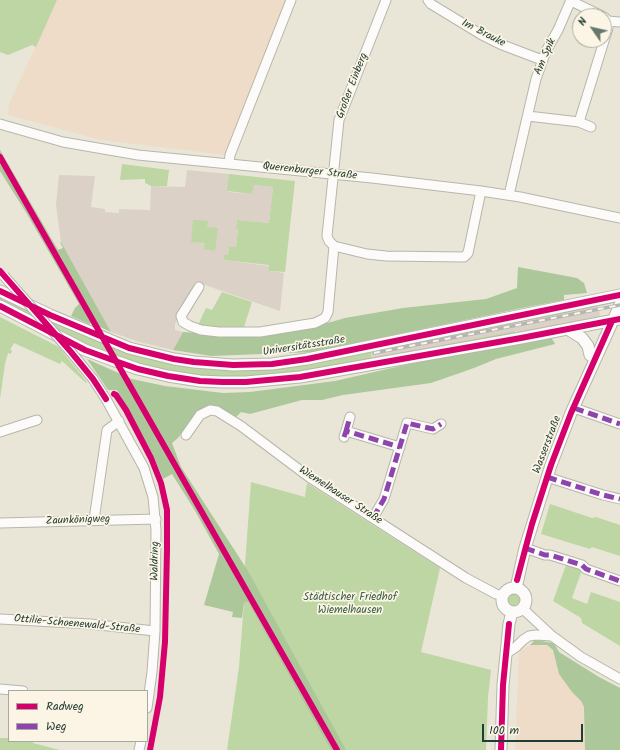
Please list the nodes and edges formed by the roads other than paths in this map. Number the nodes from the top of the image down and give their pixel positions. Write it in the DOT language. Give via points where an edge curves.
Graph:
graph roads {
  1 [pos="291,0"];
  2 [pos="386,0"];
  3 [pos="428,0"];
  4 [pos="571,0"];
  5 [pos="586,8"];
  6 [pos="602,48"];
  7 [pos="542,60"];
  8 [pos="528,116"];
  9 [pos="579,122"];
  10 [pos="0,124"];
  11 [pos="592,127"];
  12 [pos="229,164"];
  13 [pos="334,175"];
  14 [pos="481,191"];
  15 [pos="509,195"];
  16 [pos="620,218"];
  17 [pos="334,246"];
  18 [pos="2,274"];
  19 [pos="199,287"];
  20 [pos="0,291"];
  21 [pos="619,296"];
  22 [pos="0,306"];
  23 [pos="612,321"];
  24 [pos="569,330"];
  25 [pos="590,356"];
  26 [pos="578,397"];
  27 [pos="574,408"];
  28 [pos="350,417"];
  29 [pos="37,420"];
  30 [pos="119,421"];
  31 [pos="441,424"];
  32 [pos="620,424"];
  33 [pos="0,432"];
  34 [pos="186,435"];
  35 [pos="400,447"];
  36 [pos="547,477"];
  37 [pos="620,499"];
  38 [pos="373,518"];
  39 [pos="156,519"];
  40 [pos="94,520"];
  41 [pos="0,523"];
  42 [pos="525,548"];
  43 [pos="620,581"];
  44 [pos="516,588"];
  45 [pos="503,596"];
  46 [pos="523,609"];
  47 [pos="512,612"];
  48 [pos="0,619"];
  49 [pos="155,631"];
  50 [pos="552,636"];
  51 [pos="506,653"];
  52 [pos="620,679"];
  53 [pos="0,689"];
  54 [pos="12,690"];
  55 [pos="148,701"];
  56 [pos="501,750"];
  1 -- 12 [label="street"];
  2 -- 13 [label="street, Großer Einberg" via="339,120"];
  3 -- 7 [label="street, Im Brauke" via="482,35"];
  4 -- 5 [label="street, Am Spik"];
  4 -- 7 [label="street, Am Spik"];
  6 -- 9 [label="street"];
  7 -- 8 [label="street, Am Spik"];
  8 -- 9 [label="street"];
  8 -- 15 [label="street, Am Spik"];
  9 -- 11 [label="street"];
  10 -- 12 [label="street, Querenburger Straße" via="63,142 102,149"];
  12 -- 13 [label="street, Querenburger Straße"];
  13 -- 14 [label="street, Querenburger Straße"];
  13 -- 17 [label="street, Großer Einberg" via="327,236"];
  14 -- 15 [label="street, Querenburger Straße"];
  14 -- 17 [label="street" via="468,253 464,257 386,256"];
  15 -- 16 [label="street, Querenburger Straße"];
  17 -- 19 [label="street" via="328,312 325,318 315,323 260,332 201,330 183,322 182,316"];
  18 -- 30 [label="street, Waldring, bridge" via="72,352"];
  20 -- 21 [label="main road, Universitätsstraße" via="129,348 174,359 233,365 272,364 307,359"];
  21 -- 23 [label="main road, Wasserstraße"];
  22 -- 24 [label="main road" via="85,350 138,369 200,381 222,382 300,377"];
  23 -- 24 [label="main road"];
  23 -- 25 [label="main road, Wasserstraße"];
  23 -- 26 [label="main road, Wasserstraße"];
  24 -- 25 [label="main road" via="582,338 588,346"];
  25 -- 26 [label="main road, Wasserstraße" via="579,385"];
  26 -- 27 [label="main road, Wasserstraße"];
  27 -- 32 [label="street, Wasserstraße"];
  27 -- 36 [label="main road, Wasserstraße"];
  28 -- 35 [label="street" via="345,434"];
  29 -- 33 [label="street"];
  30 -- 39 [label="street, Waldring" via="144,468 153,497"];
  30 -- 40 [label="street" via="107,430"];
  31 -- 35 [label="street" via="433,429 407,423"];
  34 -- 38 [label="street, Wiemelhauser Straße" via="200,415 210,410 217,411"];
  35 -- 38 [label="street" via="384,498"];
  36 -- 37 [label="street"];
  36 -- 42 [label="main road, Wasserstraße"];
  38 -- 45 [label="street, Wiemelhauser Straße" via="482,587"];
  39 -- 40 [label="street, Zaunkönigweg"];
  39 -- 49 [label="street, Waldring"];
  40 -- 41 [label="street, Zaunkönigweg"];
  42 -- 43 [label="street" via="582,565 586,569"];
  42 -- 44 [label="main road, Wasserstraße"];
  44 -- 45 [label="main road" via="508,590"];
  44 -- 46 [label="main road" via="526,596 527,601"];
  45 -- 47 [label="main road" via="505,608"];
  46 -- 47 [label="main road" via="516,613"];
  46 -- 50 [label="street"];
  47 -- 51 [label="main road"];
  48 -- 49 [label="street, Ottilie-Schoenewald-Straße"];
  49 -- 55 [label="street, Waldring"];
  50 -- 51 [label="street" via="529,636"];
  50 -- 52 [label="street" via="581,657"];
  51 -- 56 [label="main road"];
  53 -- 54 [label="street"];
}
